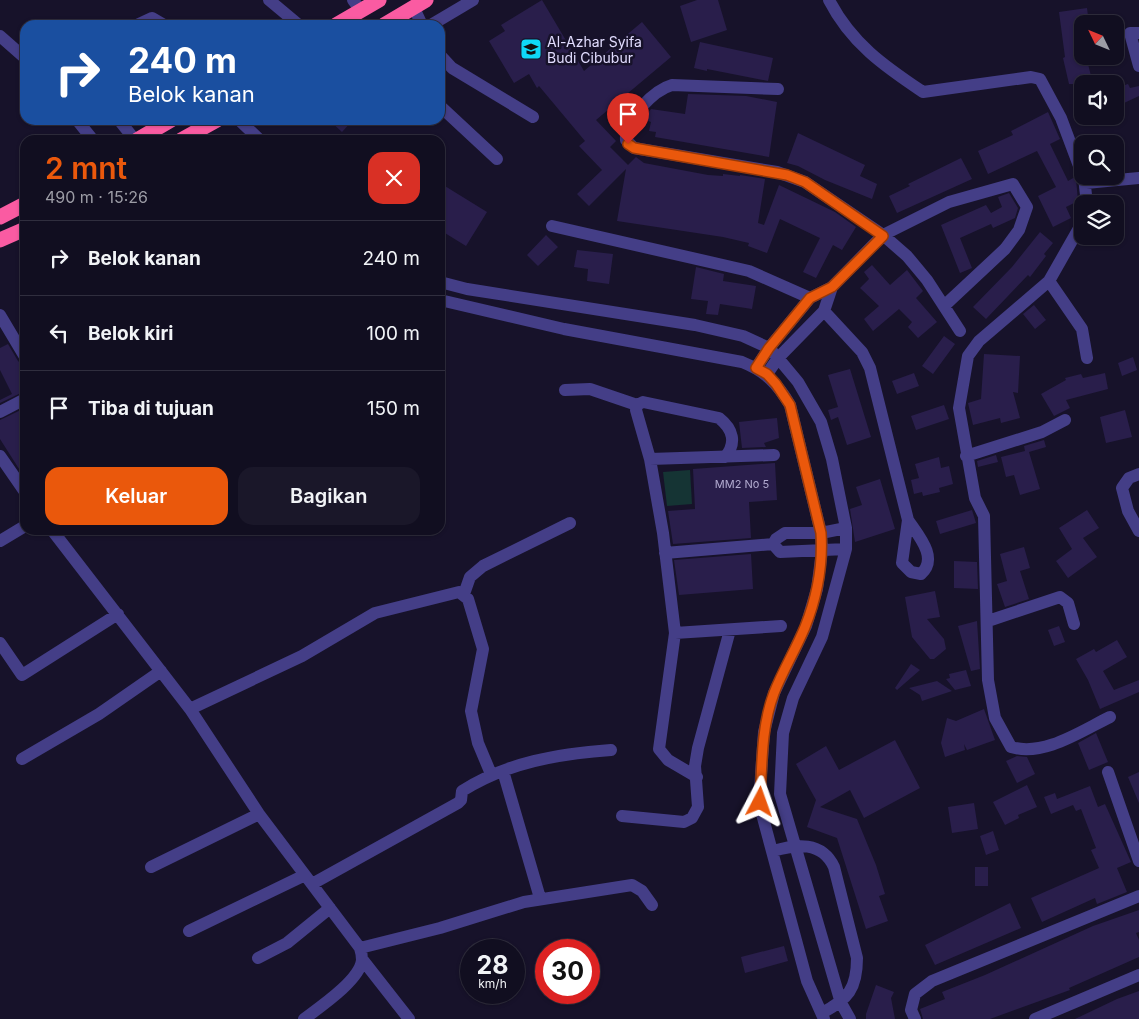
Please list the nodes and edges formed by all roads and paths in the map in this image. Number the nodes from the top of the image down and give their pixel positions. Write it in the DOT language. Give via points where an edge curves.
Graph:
graph roads {
  1 [pos="270,0"];
  2 [pos="380,0"];
  3 [pos="473,0"];
  4 [pos="829,0"];
  5 [pos="420,4"];
  6 [pos="357,5"];
  7 [pos="294,20"];
  8 [pos="341,20"];
  9 [pos="393,20"];
  10 [pos="422,20"];
  11 [pos="439,20"];
  12 [pos="1139,33"];
  13 [pos="0,36"];
  14 [pos="20,54"];
  15 [pos="445,60"];
  16 [pos="1139,66"];
  17 [pos="778,89"];
  18 [pos="445,111"];
  19 [pos="533,117"];
  20 [pos="81,125"];
  21 [pos="123,125"];
  22 [pos="153,125"];
  23 [pos="208,125"];
  24 [pos="244,125"];
  25 [pos="89,135"];
  26 [pos="132,135"];
  27 [pos="142,135"];
  28 [pos="190,135"];
  29 [pos="255,135"];
  30 [pos="1074,151"];
  31 [pos="497,159"];
  32 [pos="1124,178"];
  33 [pos="1139,178"];
  34 [pos="20,207"];
  35 [pos="0,217"];
  36 [pos="552,226"];
  37 [pos="20,230"];
  38 [pos="883,236"];
  39 [pos="1074,237"];
  40 [pos="0,240"];
  41 [pos="1048,281"];
  42 [pos="445,283"];
  43 [pos="832,287"];
  44 [pos="810,298"];
  45 [pos="445,301"];
  46 [pos="944,306"];
  47 [pos="824,311"];
  48 [pos="0,315"];
  49 [pos="960,331"];
  50 [pos="769,348"];
  51 [pos="20,349"];
  52 [pos="778,358"];
  53 [pos="1087,358"];
  54 [pos="761,371"];
  55 [pos="565,390"];
  56 [pos="20,402"];
  57 [pos="637,405"];
  58 [pos="0,412"];
  59 [pos="1065,420"];
  60 [pos="774,455"];
  61 [pos="0,456"];
  62 [pos="966,456"];
  63 [pos="725,457"];
  64 [pos="650,459"];
  65 [pos="1139,474"];
  66 [pos="20,485"];
  67 [pos="908,520"];
  68 [pos="570,523"];
  69 [pos="846,528"];
  70 [pos="20,529"];
  71 [pos="1139,531"];
  72 [pos="821,533"];
  73 [pos="56,535"];
  74 [pos="0,541"];
  75 [pos="773,544"];
  76 [pos="846,549"];
  77 [pos="822,552"];
  78 [pos="665,553"];
  79 [pos="464,594"];
  80 [pos="118,614"];
  81 [pos="988,621"];
  82 [pos="1074,624"];
  83 [pos="781,626"];
  84 [pos="730,630"];
  85 [pos="675,633"];
  86 [pos="0,643"];
  87 [pos="161,671"];
  88 [pos="190,709"];
  89 [pos="1110,717"];
  90 [pos="611,750"];
  91 [pos="22,759"];
  92 [pos="1108,772"];
  93 [pos="497,773"];
  94 [pos="697,777"];
  95 [pos="259,814"];
  96 [pos="622,816"];
  97 [pos="794,844"];
  98 [pos="773,851"];
  99 [pos="1139,861"];
  100 [pos="151,868"];
  101 [pos="308,879"];
  102 [pos="1139,896"];
  103 [pos="540,898"];
  104 [pos="652,904"];
  105 [pos="330,908"];
  106 [pos="189,931"];
  107 [pos="361,954"];
  108 [pos="258,958"];
  109 [pos="1139,975"];
  110 [pos="841,1002"];
  111 [pos="823,1016"];
  112 [pos="304,1019"];
  113 [pos="409,1019"];
  114 [pos="850,1019"];
  115 [pos="915,1019"];
  116 [pos="1034,1019"];
  1 -- 7 [label="street"];
  2 -- 6 [label="highway"];
  3 -- 11 [label="street"];
  4 -- 30 [label="street" via="840,22 856,40 886,67 923,92 1031,77 1040,79 1062,118"];
  5 -- 9 [label="highway"];
  5 -- 10 [label="street"];
  6 -- 8 [label="highway"];
  12 -- 16 [label="street" via="1130,33"];
  13 -- 14 [label="street"];
  15 -- 19 [label="street" via="452,68"];
  17 -- 38 [label="street" via="664,87 653,94 628,127 626,140 634,148 787,175 805,182"];
  18 -- 31 [label="street"];
  20 -- 25 [label="street"];
  21 -- 26 [label="street"];
  22 -- 27 [label="highway"];
  23 -- 28 [label="highway"];
  24 -- 29 [label="street"];
  32 -- 33 [label="street"];
  34 -- 35 [label="highway"];
  36 -- 44 [label="street" via="749,271"];
  37 -- 40 [label="highway"];
  38 -- 43 [label="street"];
  38 -- 46 [label="street" via="907,256"];
  38 -- 46 [label="street" via="949,202 1013,184 1027,207 1019,230 1005,249"];
  39 -- 41 [label="street"];
  41 -- 53 [label="street" via="1082,329"];
  41 -- 62 [label="street" via="979,341 968,356 959,408"];
  42 -- 50 [label="street" via="695,325 743,336"];
  43 -- 44 [label="street"];
  43 -- 47 [label="street"];
  44 -- 50 [label="street"];
  45 -- 54 [label="street" via="564,329 727,358"];
  46 -- 49 [label="street"];
  47 -- 52 [label="street"];
  47 -- 67 [label="street" via="867,358"];
  48 -- 51 [label="street"];
  50 -- 52 [label="street"];
  50 -- 54 [label="street"];
  52 -- 54 [label="street"];
  52 -- 69 [label="street" via="798,382 821,422"];
  54 -- 72 [label="street" via="782,391 790,405"];
  55 -- 57 [label="street" via="590,389"];
  56 -- 58 [label="street"];
  57 -- 63 [label="street" via="643,402 719,418 728,425 733,438 732,449"];
  57 -- 64 [label="street"];
  59 -- 62 [label="street" via="1042,432"];
  60 -- 63 [label="street"];
  61 -- 66 [label="street"];
  62 -- 81 [label="street" via="975,498 984,516"];
  63 -- 64 [label="street"];
  64 -- 78 [label="street"];
  65 -- 71 [label="street" via="1130,478 1122,488 1128,511"];
  68 -- 79 [label="street" via="483,566 470,577"];
  69 -- 72 [label="street"];
  69 -- 76 [label="street"];
  70 -- 74 [label="street"];
  72 -- 75 [label="street" via="785,533"];
  72 -- 77 [label="street"];
  73 -- 80 [label="street"];
  75 -- 77 [label="street" via="780,552"];
  75 -- 78 [label="street"];
  76 -- 77 [label="street"];
  76 -- 97 [label="street" via="822,638 793,698 783,734 780,794"];
  77 -- 98 [label="street" via="817,589 806,626 774,693 764,732 760,802"];
  78 -- 85 [label="street"];
  79 -- 88 [label="street" via="459,592 375,613 302,656"];
  79 -- 93 [label="street" via="483,649 471,711 478,743"];
  80 -- 86 [label="street" via="22,675"];
  80 -- 87 [label="street"];
  81 -- 82 [label="street" via="1060,597 1068,603"];
  81 -- 89 [label="street" via="991,699 995,718 1011,747 1024,751 1046,747"];
  83 -- 84 [label="street"];
  84 -- 85 [label="street"];
  84 -- 94 [label="street" via="698,748"];
  85 -- 94 [label="street" via="658,749 668,760"];
  87 -- 88 [label="street"];
  87 -- 91 [label="street" via="99,714"];
  88 -- 95 [label="street"];
  90 -- 93 [label="street" via="554,756"];
  92 -- 99 [label="street"];
  93 -- 101 [label="street" via="462,791 458,803"];
  93 -- 103 [label="street"];
  94 -- 96 [label="street" via="698,806 686,821"];
  95 -- 100 [label="street"];
  95 -- 101 [label="street"];
  97 -- 98 [label="street"];
  97 -- 110 [label="street"];
  97 -- 110 [label="street" via="822,852 834,867 857,958 855,981"];
  98 -- 111 [label="street" via="807,981"];
  101 -- 105 [label="street"];
  101 -- 106 [label="street"];
  102 -- 115 [label="street" via="932,981 915,994 911,1010"];
  103 -- 104 [label="street" via="632,885 642,891"];
  103 -- 107 [label="street"];
  105 -- 107 [label="street"];
  105 -- 108 [label="street" via="288,943"];
  107 -- 112 [label="street" via="359,970 339,992"];
  107 -- 113 [label="street"];
  109 -- 116 [label="street"];
  110 -- 111 [label="street"];
  110 -- 114 [label="street"];
}
